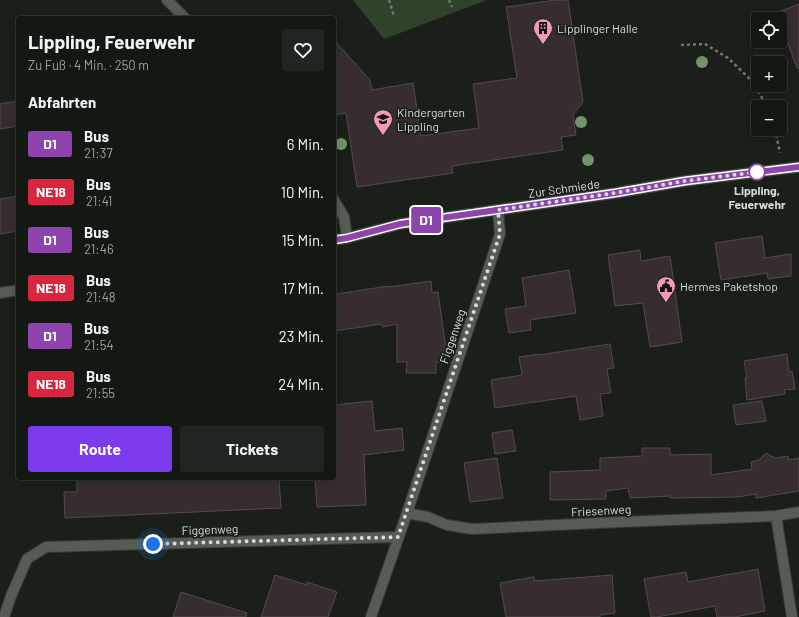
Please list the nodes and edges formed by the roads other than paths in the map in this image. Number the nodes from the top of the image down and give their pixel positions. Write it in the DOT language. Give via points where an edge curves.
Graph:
graph roads {
  1 [pos="167,0"];
  2 [pos="183,16"];
  3 [pos="799,167"];
  4 [pos="336,203"];
  5 [pos="498,210"];
  6 [pos="347,238"];
  7 [pos="336,240"];
  8 [pos="16,290"];
  9 [pos="0,293"];
  10 [pos="799,512"];
  11 [pos="407,513"];
  12 [pos="776,516"];
  13 [pos="398,537"];
  14 [pos="4,617"];
  15 [pos="371,617"];
  16 [pos="792,617"];
  1 -- 2 [label="street"];
  3 -- 5 [label="street, Zur Schmiede" via="685,181"];
  4 -- 6 [label="street" via="344,217"];
  5 -- 6 [label="street, Zur Schmiede" via="400,224"];
  5 -- 11 [label="street, Figgenweg" via="500,234"];
  6 -- 7 [label="street, Zur Schmiede"];
  8 -- 9 [label="street"];
  10 -- 12 [label="street, Friesenweg"];
  11 -- 12 [label="street, Friesenweg" via="447,525 472,529"];
  11 -- 13 [label="street, Figgenweg"];
  12 -- 16 [label="street"];
  13 -- 14 [label="street, Figgenweg" via="46,547 27,559"];
  13 -- 15 [label="street, Figgenweg"];
}
